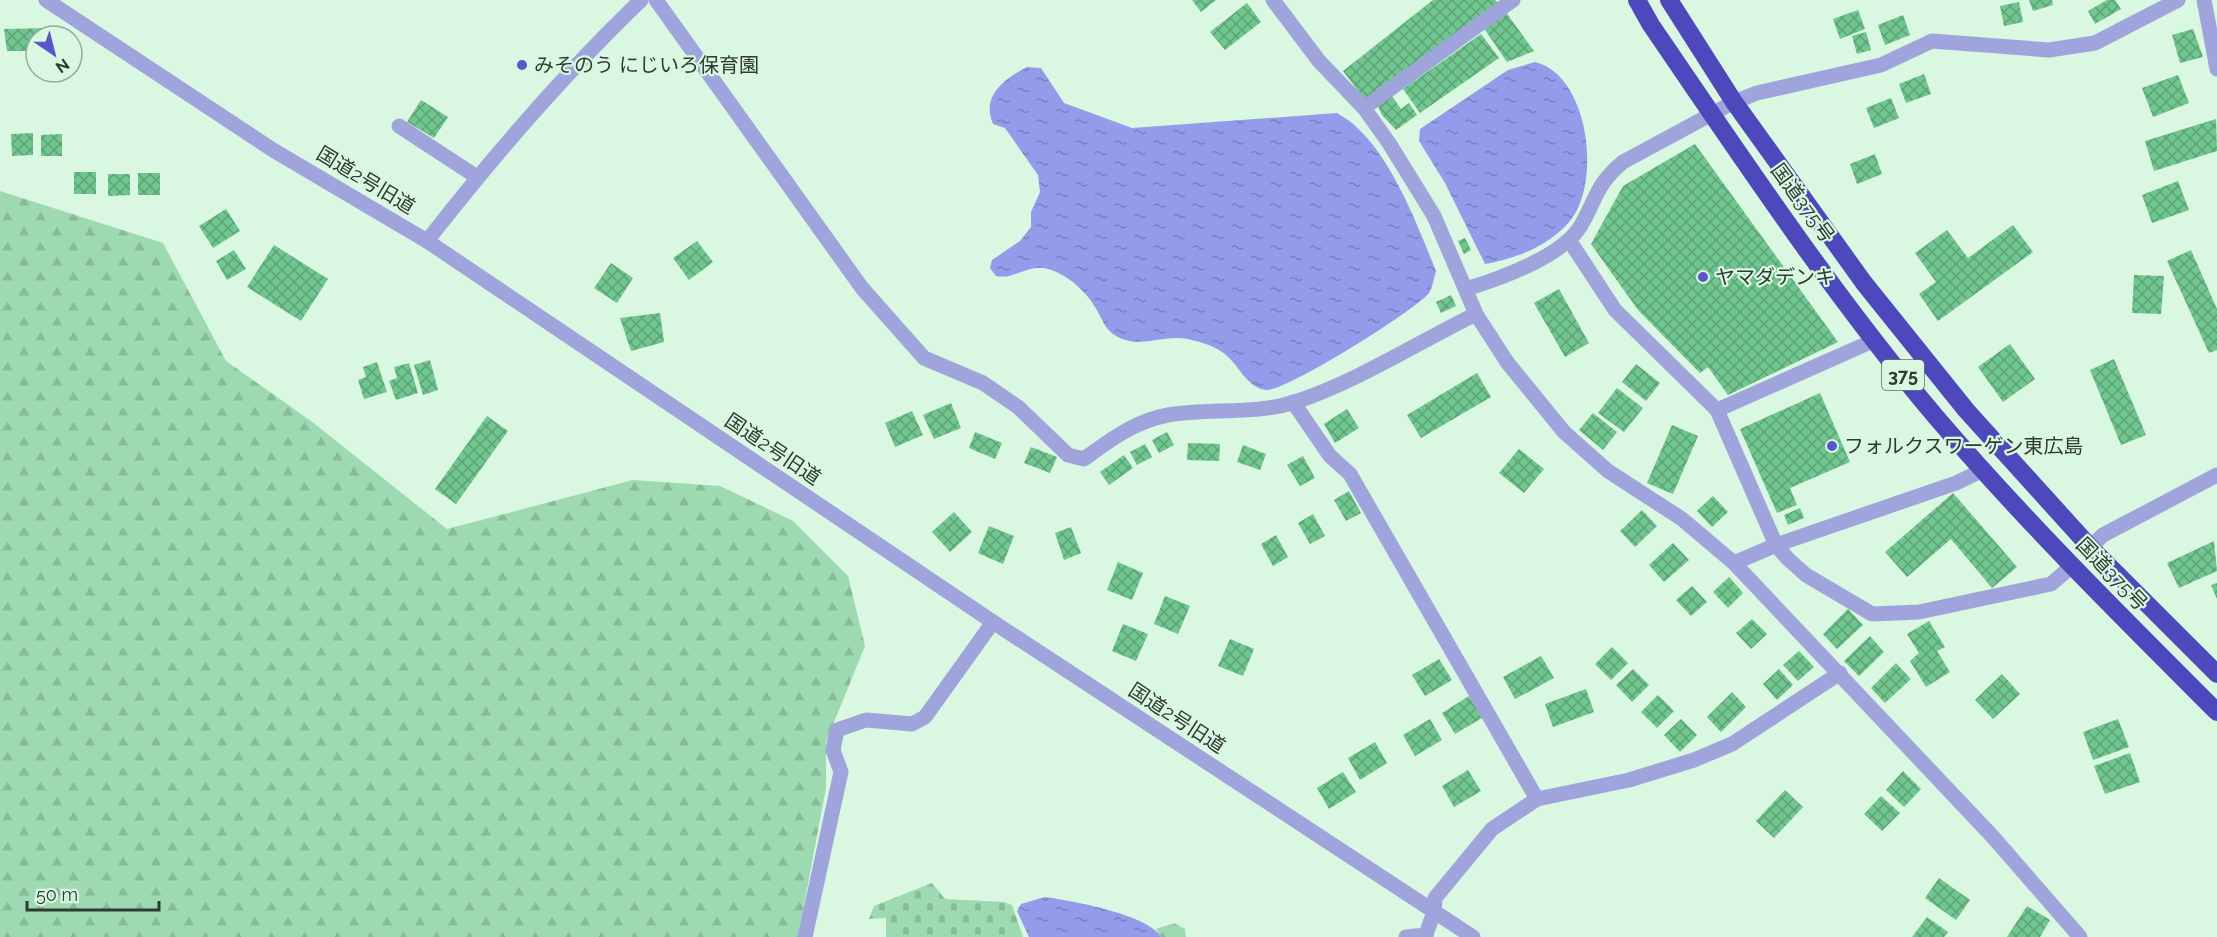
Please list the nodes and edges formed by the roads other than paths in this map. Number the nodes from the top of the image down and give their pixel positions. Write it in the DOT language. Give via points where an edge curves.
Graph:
graph roads {
  1 [pos="46,0"];
  2 [pos="641,0"];
  3 [pos="656,0"];
  4 [pos="1273,0"];
  5 [pos="1513,0"];
  6 [pos="1637,0"];
  7 [pos="1669,0"];
  8 [pos="2178,0"];
  9 [pos="2204,0"];
  10 [pos="2217,69"];
  11 [pos="1734,102"];
  12 [pos="1364,108"];
  13 [pos="1713,115"];
  14 [pos="399,126"];
  15 [pos="477,177"];
  16 [pos="1569,240"];
  17 [pos="427,241"];
  18 [pos="1466,289"];
  19 [pos="1476,314"];
  20 [pos="1875,340"];
  21 [pos="1293,402"];
  22 [pos="1717,410"];
  23 [pos="1983,470"];
  24 [pos="2217,476"];
  25 [pos="1776,545"];
  26 [pos="2090,547"];
  27 [pos="1734,563"];
  28 [pos="2072,566"];
  29 [pos="993,622"];
  30 [pos="1840,673"];
  31 [pos="2217,674"];
  32 [pos="2217,712"];
  33 [pos="1537,799"];
  34 [pos="1434,912"];
  35 [pos="1425,936"];
  36 [pos="805,937"];
  37 [pos="1406,937"];
  38 [pos="1473,937"];
  39 [pos="2080,937"];
  1 -- 17 [label="street, 国道2号旧道" via="273,150"];
  2 -- 15 [label="street" via="541,101"];
  3 -- 21 [label="street" via="862,288 924,358 983,383 1018,407 1068,455 1084,459 1139,423 1168,415"];
  4 -- 12 [label="street" via="1319,61"];
  5 -- 12 [label="street"];
  6 -- 13 [label="highway, 国道375号 / 375"];
  7 -- 11 [label="highway, 国道375号 / 375"];
  8 -- 11 [label="street" via="2095,43 2049,50 1932,41 1881,65 1757,93"];
  9 -- 10 [label="street"];
  11 -- 13 [label="street"];
  11 -- 26 [label="highway, 国道375号 / 375" via="1893,319 1966,410"];
  12 -- 18 [label="street" via="1434,216"];
  13 -- 16 [label="street" via="1623,162 1607,175"];
  13 -- 20 [label="highway, 国道375号 / 375"];
  14 -- 15 [label="street"];
  15 -- 17 [label="street"];
  16 -- 18 [label="street" via="1504,278"];
  16 -- 22 [label="street" via="1615,310"];
  17 -- 29 [label="street, 国道2号旧道"];
  18 -- 19 [label="street"];
  19 -- 21 [label="street" via="1334,387"];
  19 -- 27 [label="street" via="1507,362 1564,432 1608,471 1682,519"];
  20 -- 22 [label="street"];
  20 -- 23 [label="highway, 国道375号 / 375"];
  21 -- 33 [label="street" via="1330,456 1350,474"];
  22 -- 25 [label="street"];
  23 -- 25 [label="street" via="1956,483"];
  23 -- 28 [label="highway, 国道375号 / 375"];
  24 -- 26 [label="street" via="2103,535"];
  25 -- 27 [label="street"];
  25 -- 28 [label="street" via="1806,575 1872,614 1919,612 2051,584"];
  26 -- 31 [label="highway, 国道375号 / 375"];
  27 -- 30 [label="street"];
  28 -- 32 [label="highway, 国道375号 / 375"];
  29 -- 34 [label="street, 国道2号旧道"];
  29 -- 36 [label="street" via="925,717 912,724 866,720 837,730 833,750 841,772"];
  30 -- 33 [label="street" via="1732,744 1694,760 1629,780"];
  30 -- 39 [label="street"];
  33 -- 34 [label="street" via="1492,829 1435,898"];
  34 -- 35 [label="street"];
  34 -- 38 [label="street, 国道2号旧道"];
  35 -- 37 [label="street"];
}
